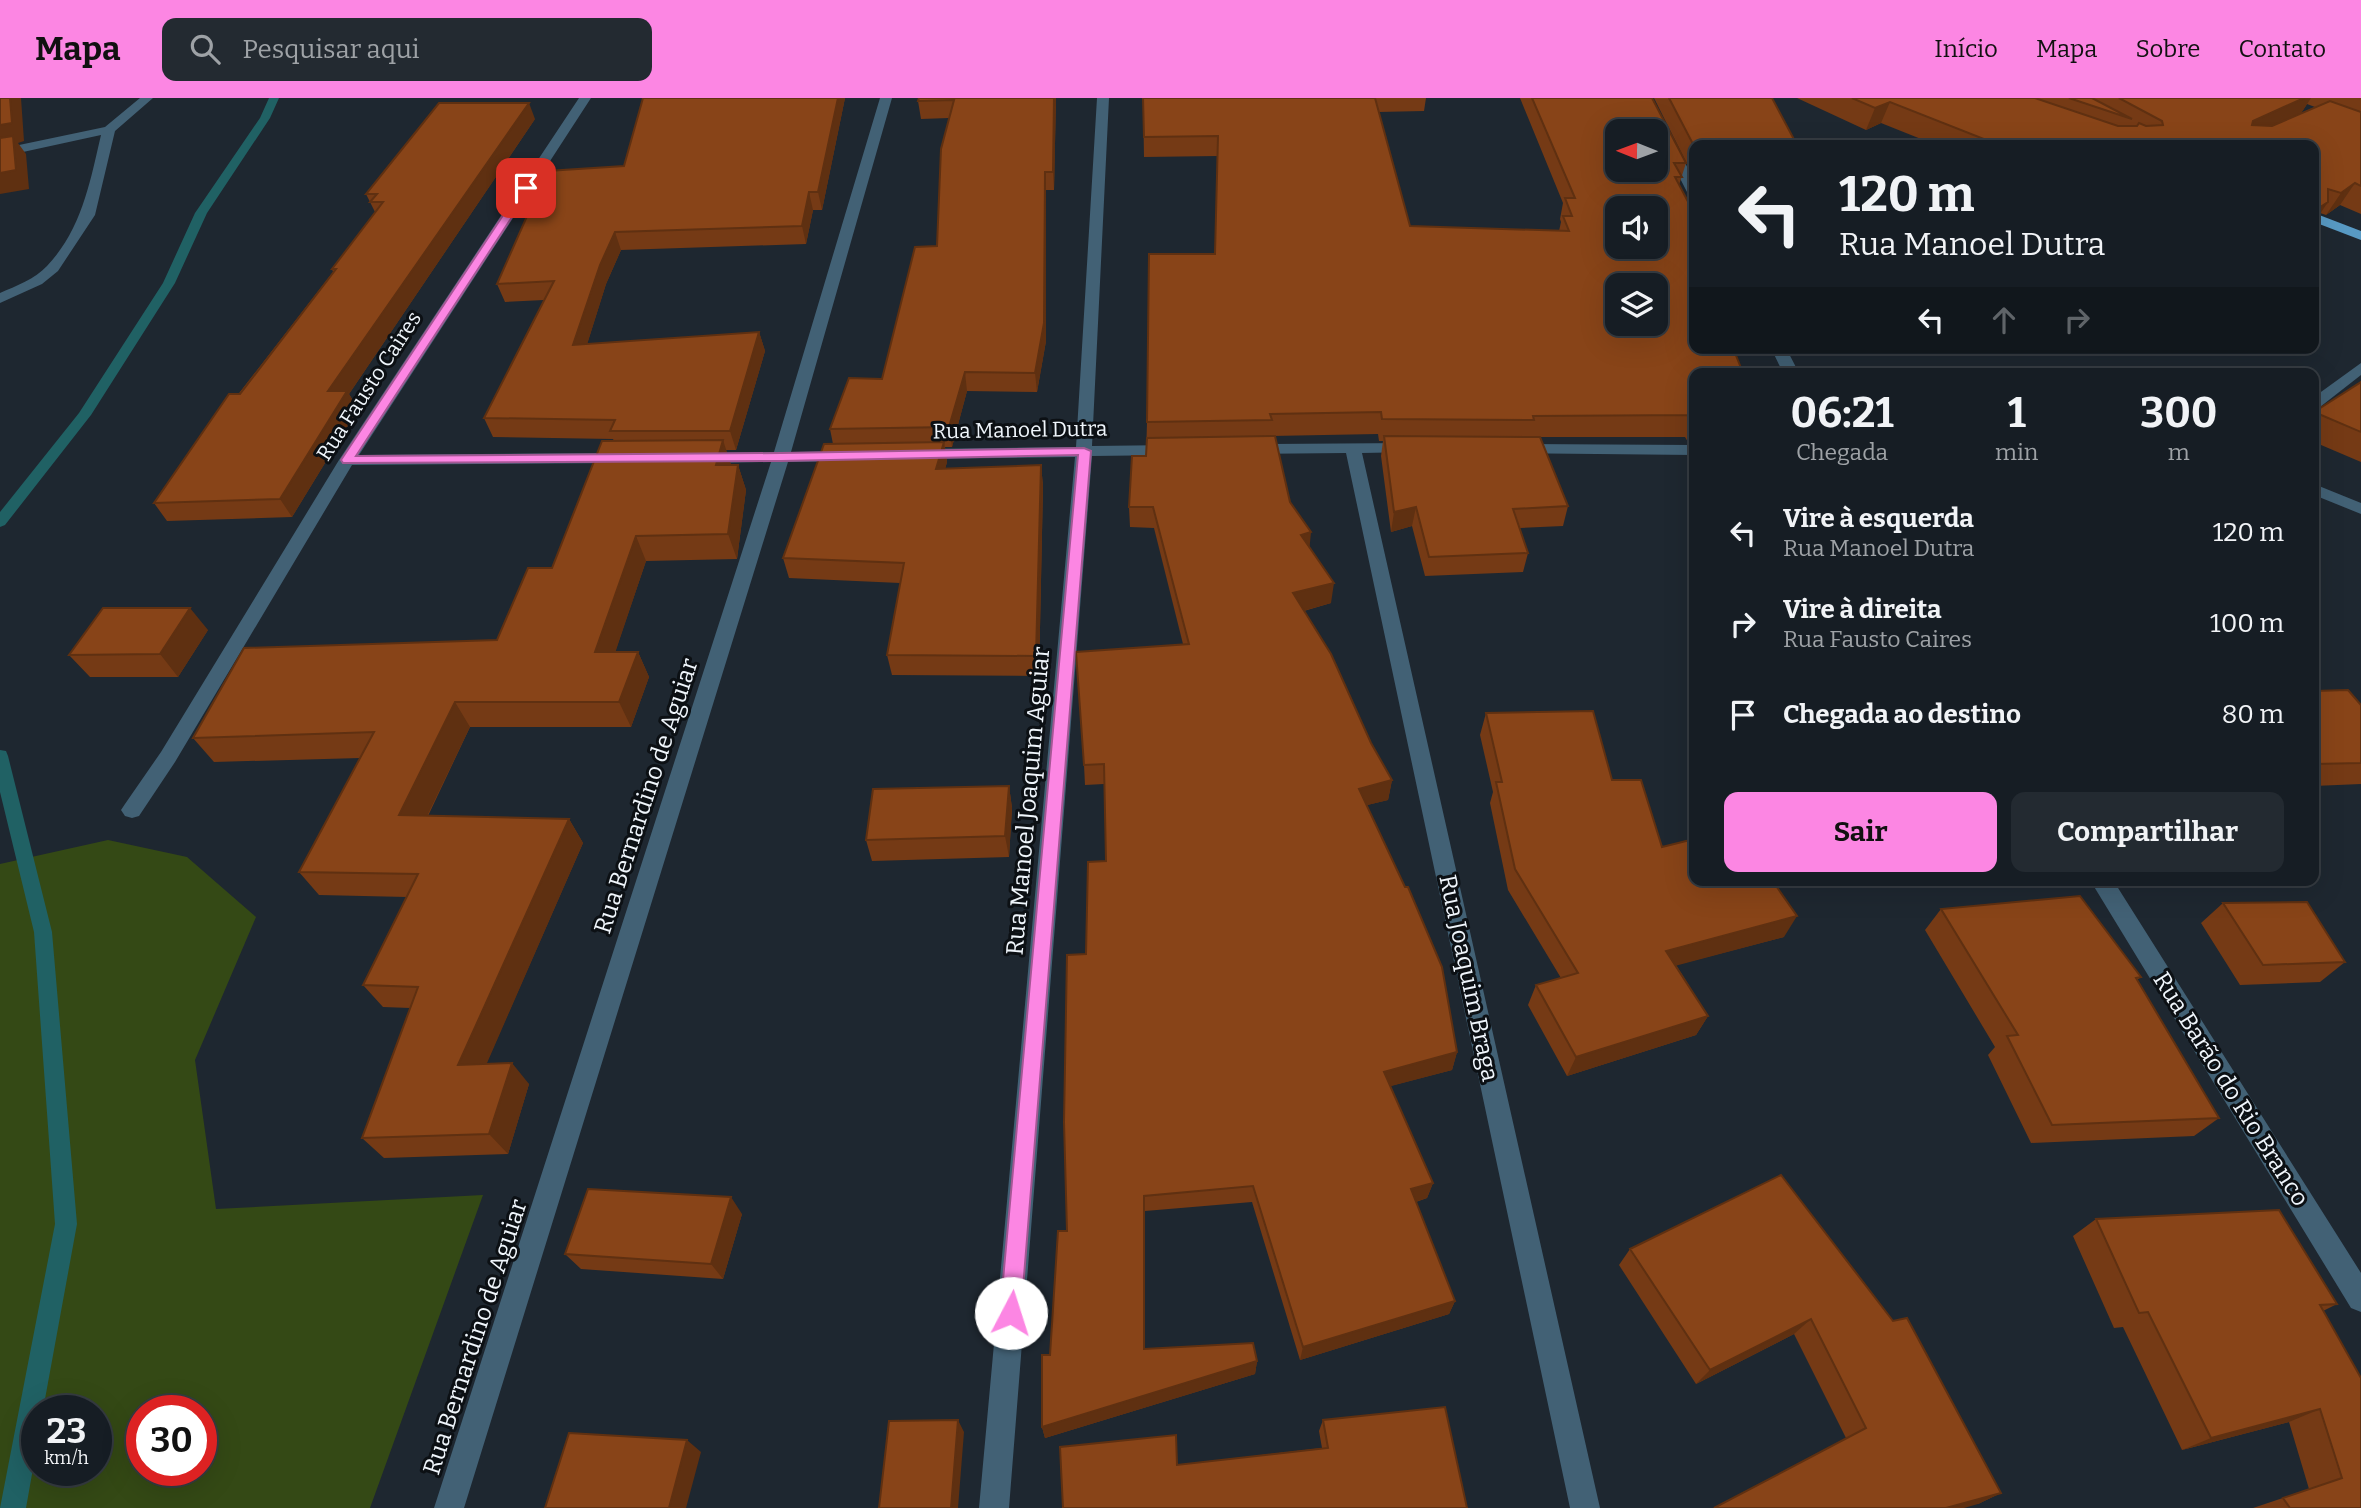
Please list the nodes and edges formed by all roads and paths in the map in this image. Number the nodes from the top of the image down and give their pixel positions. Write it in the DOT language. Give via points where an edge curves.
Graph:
graph roads {
  1 [pos="147,98"];
  2 [pos="586,98"];
  3 [pos="886,98"];
  4 [pos="1102,98"];
  5 [pos="1645,98"];
  6 [pos="109,130"];
  7 [pos="0,153"];
  8 [pos="1689,182"];
  9 [pos="2319,220"];
  10 [pos="2361,236"];
  11 [pos="0,299"];
  12 [pos="2361,369"];
  13 [pos="2319,400"];
  14 [pos="1353,447"];
  15 [pos="1421,448"];
  16 [pos="1232,449"];
  17 [pos="1503,449"];
  18 [pos="1192,450"];
  19 [pos="1689,450"];
  20 [pos="1084,451"];
  21 [pos="905,455"];
  22 [pos="864,456"];
  23 [pos="781,457"];
  24 [pos="632,458"];
  25 [pos="686,458"];
  26 [pos="347,460"];
  27 [pos="2319,491"];
  28 [pos="2361,509"];
  29 [pos="132,810"];
  30 [pos="2105,886"];
  31 [pos="2361,1298"];
  32 [pos="449,1508"];
  33 [pos="994,1508"];
  34 [pos="1585,1508"];
  1 -- 6 [label="street"];
  2 -- 26 [label="street, Rua Fausto Caires"];
  3 -- 23 [label="street, Rua Bernardino de Aguiar"];
  4 -- 20 [label="street, Rua Manoel Joaquim Aguiar"];
  5 -- 8 [label="street"];
  6 -- 7 [label="street"];
  6 -- 11 [label="street" via="88,215 53,268"];
  9 -- 10 [label="main road"];
  12 -- 13 [label="street"];
  14 -- 15 [label="street"];
  14 -- 16 [label="street"];
  14 -- 34 [label="street, Rua Joaquim Braga"];
  17 -- 19 [label="street"];
  18 -- 20 [label="street, Rua Manoel Dutra"];
  20 -- 21 [label="street, Rua Manoel Dutra"];
  20 -- 33 [label="street, Rua Manoel Joaquim Aguiar"];
  22 -- 23 [label="street"];
  23 -- 25 [label="street"];
  23 -- 32 [label="street, Rua Bernardino de Aguiar"];
  24 -- 26 [label="street"];
  26 -- 29 [label="street, Rua Fausto Caires"];
  27 -- 28 [label="street"];
  30 -- 31 [label="street, Rua Barão do Rio Branco"];
}
